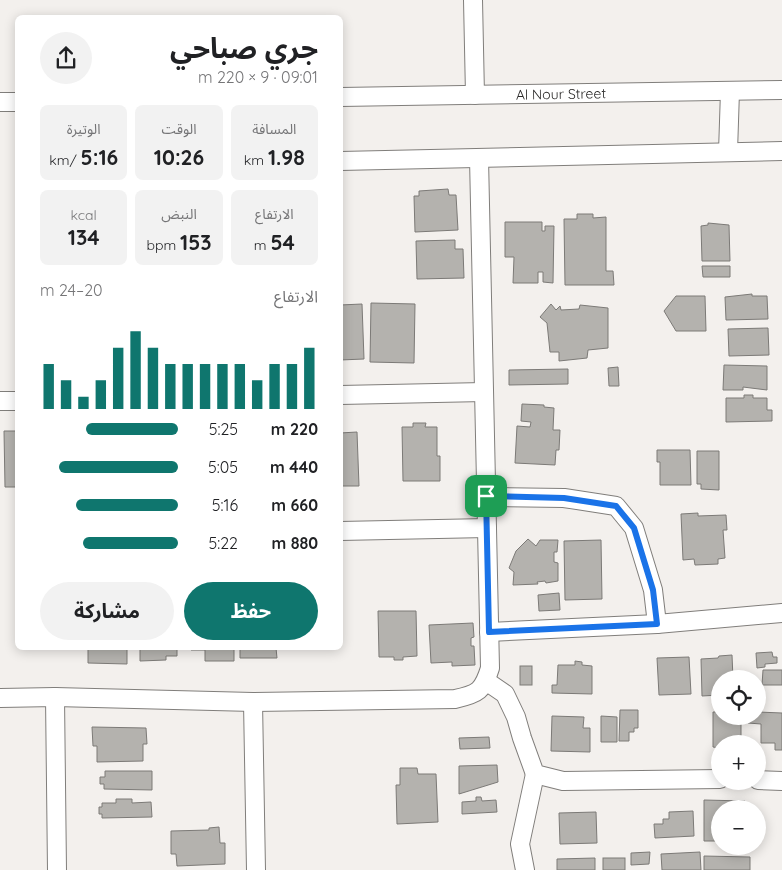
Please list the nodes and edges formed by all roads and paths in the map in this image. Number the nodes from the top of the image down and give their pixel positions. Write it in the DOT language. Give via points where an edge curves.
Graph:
graph roads {
  1 [pos="473,0"];
  2 [pos="782,90"];
  3 [pos="730,91"];
  4 [pos="475,95"];
  5 [pos="343,97"];
  6 [pos="0,102"];
  7 [pos="15,102"];
  8 [pos="782,151"];
  9 [pos="728,152"];
  10 [pos="479,158"];
  11 [pos="343,161"];
  12 [pos="484,392"];
  13 [pos="343,395"];
  14 [pos="15,400"];
  15 [pos="0,401"];
  16 [pos="486,496"];
  17 [pos="487,528"];
  18 [pos="343,531"];
  19 [pos="782,613"];
  20 [pos="657,624"];
  21 [pos="489,632"];
  22 [pos="486,681"];
  23 [pos="55,697"];
  24 [pos="0,698"];
  25 [pos="253,702"];
  26 [pos="535,774"];
  27 [pos="711,779"];
  28 [pos="766,780"];
  29 [pos="782,781"];
  30 [pos="57,870"];
  31 [pos="256,870"];
  32 [pos="525,870"];
  1 -- 4 [label="street"];
  2 -- 3 [label="street, Al Nour Street"];
  3 -- 4 [label="street, Al Nour Street"];
  3 -- 9 [label="street"];
  4 -- 5 [label="street, Al Nour Street"];
  6 -- 7 [label="street"];
  8 -- 9 [label="street"];
  9 -- 10 [label="street"];
  10 -- 11 [label="street"];
  10 -- 12 [label="street"];
  12 -- 13 [label="street"];
  12 -- 16 [label="street"];
  14 -- 15 [label="street"];
  16 -- 17 [label="street"];
  16 -- 20 [label="street" via="564,498 616,506 634,528 653,590"];
  17 -- 18 [label="street"];
  17 -- 21 [label="street"];
  19 -- 20 [label="street"];
  20 -- 21 [label="street"];
  21 -- 22 [label="street" via="490,668"];
  22 -- 25 [label="street" via="474,695 455,699"];
  22 -- 26 [label="street" via="505,694 516,716"];
  23 -- 24 [label="street"];
  23 -- 25 [label="street"];
  23 -- 30 [label="street"];
  25 -- 31 [label="street"];
  26 -- 27 [label="street" via="563,781"];
  26 -- 32 [label="street" via="520,844"];
  28 -- 29 [label="street"];
}
